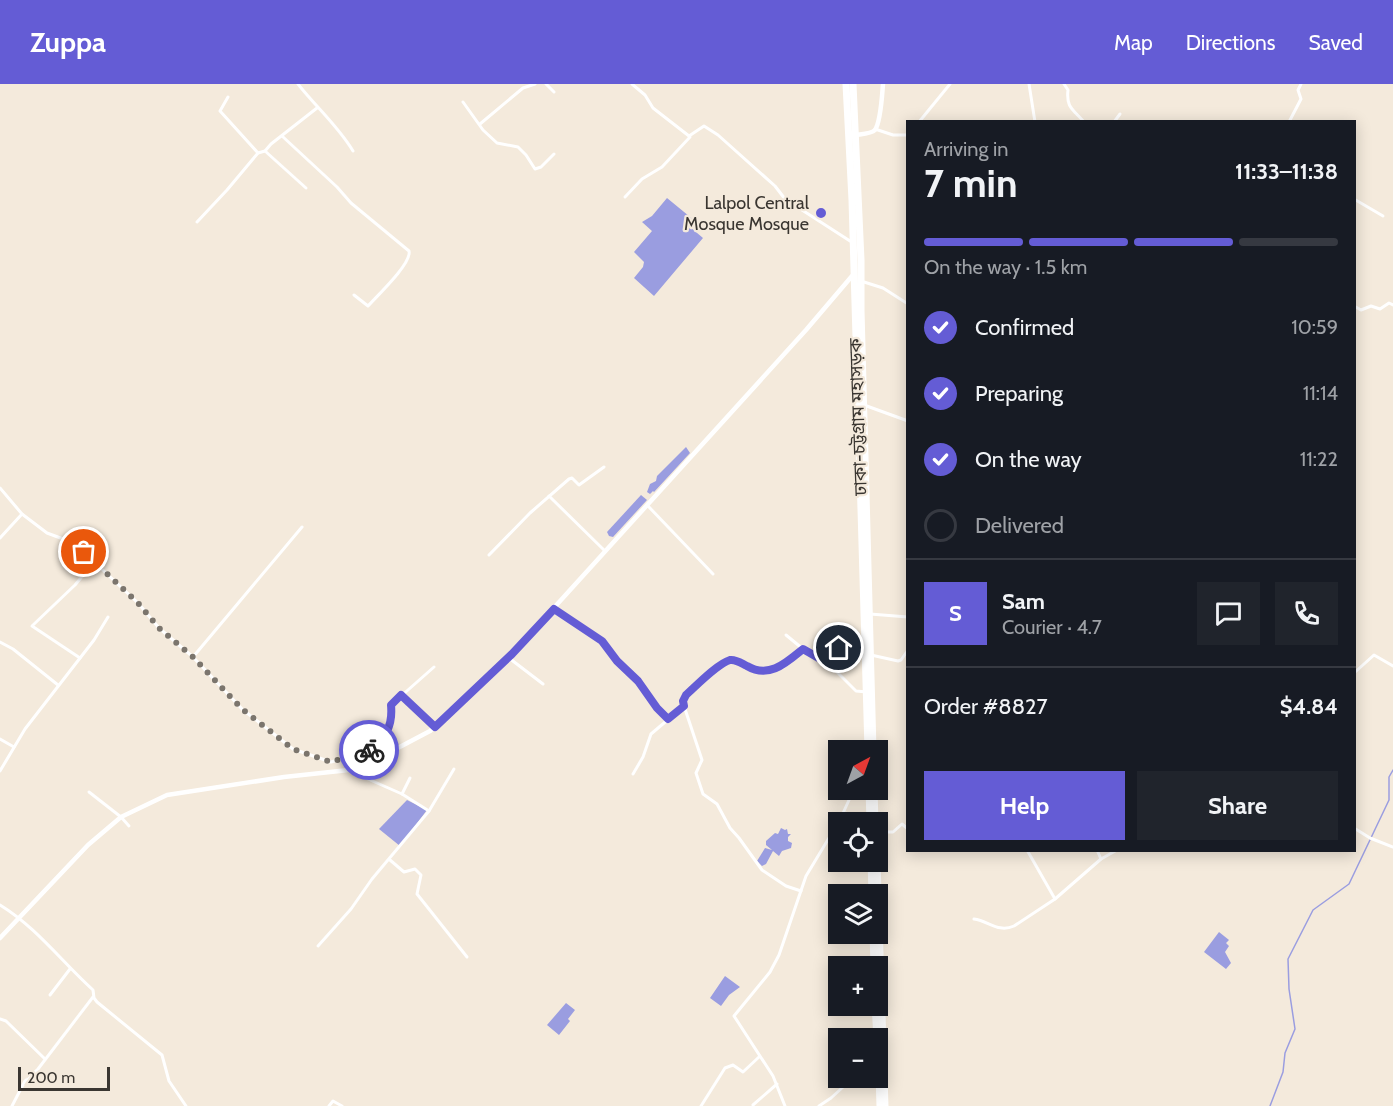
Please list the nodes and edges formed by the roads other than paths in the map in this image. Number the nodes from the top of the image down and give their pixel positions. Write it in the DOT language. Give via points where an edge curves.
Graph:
graph roads {
  1 [pos="298,84"];
  2 [pos="535,84"];
  3 [pos="546,84"];
  4 [pos="632,84"];
  5 [pos="850,84"];
  6 [pos="883,84"];
  7 [pos="950,84"];
  8 [pos="1029,84"];
  9 [pos="1064,84"];
  10 [pos="1301,84"];
  11 [pos="554,92"];
  12 [pos="850,94"];
  13 [pos="228,97"];
  14 [pos="463,102"];
  15 [pos="317,108"];
  16 [pos="1120,114"];
  17 [pos="921,120"];
  18 [pos="1035,120"];
  19 [pos="1082,120"];
  20 [pos="1116,120"];
  21 [pos="1290,120"];
  22 [pos="480,124"];
  23 [pos="875,129"];
  24 [pos="855,135"];
  25 [pos="906,135"];
  26 [pos="282,136"];
  27 [pos="690,137"];
  28 [pos="353,151"];
  29 [pos="265,152"];
  30 [pos="258,153"];
  31 [pos="554,154"];
  32 [pos="852,155"];
  33 [pos="306,188"];
  34 [pos="625,197"];
  35 [pos="1356,200"];
  36 [pos="855,208"];
  37 [pos="1383,216"];
  38 [pos="196,222"];
  39 [pos="850,241"];
  40 [pos="852,276"];
  41 [pos="864,282"];
  42 [pos="844,284"];
  43 [pos="852,285"];
  44 [pos="354,295"];
  45 [pos="906,303"];
  46 [pos="1393,305"];
  47 [pos="1356,307"];
  48 [pos="858,312"];
  49 [pos="863,405"];
  50 [pos="906,420"];
  51 [pos="604,467"];
  52 [pos="0,488"];
  53 [pos="549,496"];
  54 [pos="648,506"];
  55 [pos="22,514"];
  56 [pos="302,527"];
  57 [pos="864,532"];
  58 [pos="0,538"];
  59 [pos="865,542"];
  60 [pos="605,551"];
  61 [pos="489,555"];
  62 [pos="94,562"];
  63 [pos="713,574"];
  64 [pos="554,609"];
  65 [pos="870,614"];
  66 [pos="108,617"];
  67 [pos="906,617"];
  68 [pos="786,635"];
  69 [pos="0,642"];
  70 [pos="803,649"];
  71 [pos="868,653"];
  72 [pos="906,653"];
  73 [pos="193,657"];
  74 [pos="509,657"];
  75 [pos="80,658"];
  76 [pos="1393,666"];
  77 [pos="434,667"];
  78 [pos="836,671"];
  79 [pos="1356,671"];
  80 [pos="543,684"];
  81 [pos="58,685"];
  82 [pos="867,693"];
  83 [pos="401,695"];
  84 [pos="684,706"];
  85 [pos="668,719"];
  86 [pos="435,727"];
  87 [pos="0,739"];
  88 [pos="868,740"];
  89 [pos="872,740"];
  90 [pos="14,747"];
  91 [pos="358,769"];
  92 [pos="454,770"];
  93 [pos="0,771"];
  94 [pos="633,774"];
  95 [pos="410,778"];
  96 [pos="89,792"];
  97 [pos="402,794"];
  98 [pos="850,800"];
  99 [pos="429,811"];
  100 [pos="845,811"];
  101 [pos="121,817"];
  102 [pos="129,826"];
  103 [pos="906,827"];
  104 [pos="1356,829"];
  105 [pos="888,832"];
  106 [pos="828,840"];
  107 [pos="1393,847"];
  108 [pos="1027,852"];
  109 [pos="1097,852"];
  110 [pos="1113,852"];
  111 [pos="1101,859"];
  112 [pos="390,860"];
  113 [pos="877,872"];
  114 [pos="801,891"];
  115 [pos="1055,899"];
  116 [pos="0,905"];
  117 [pos="20,917"];
  118 [pos="974,919"];
  119 [pos="0,938"];
  120 [pos="318,945"];
  121 [pos="467,957"];
  122 [pos="70,969"];
  123 [pos="50,995"];
  124 [pos="93,995"];
  125 [pos="0,1019"];
  126 [pos="759,1057"];
  127 [pos="45,1059"];
  128 [pos="777,1084"];
  129 [pos="842,1088"];
  130 [pos="879,1088"];
  131 [pos="753,1105"];
  132 [pos="12,1106"];
  133 [pos="186,1106"];
  134 [pos="328,1106"];
  135 [pos="342,1106"];
  136 [pos="701,1106"];
  137 [pos="785,1106"];
  138 [pos="819,1106"];
  139 [pos="880,1106"];
  140 [pos="885,1106"];
  1 -- 15 [label="street"];
  2 -- 22 [label="street" via="522,88"];
  3 -- 11 [label="street"];
  4 -- 27 [label="street" via="656,111"];
  5 -- 12 [label="highway, ঢাকা-চট্টগ্রাম মহাসড়ক"];
  6 -- 23 [label="main road"];
  7 -- 17 [label="street"];
  8 -- 18 [label="street"];
  9 -- 19 [label="street" via="1068,104"];
  10 -- 21 [label="street" via="1301,99"];
  12 -- 24 [label="highway, ঢাকা-চট্টগ্রাম মহাসড়ক"];
  12 -- 32 [label="highway, ঢাকা-চট্টগ্রাম মহাসড়ক"];
  13 -- 30 [label="street" via="220,111"];
  14 -- 22 [label="street"];
  15 -- 26 [label="street"];
  15 -- 28 [label="street"];
  16 -- 20 [label="street"];
  22 -- 31 [label="street" via="497,143 518,147 535,169"];
  23 -- 24 [label="main road"];
  23 -- 25 [label="street"];
  24 -- 32 [label="highway, ঢাকা-চট্টগ্রাম মহাসড়ক"];
  26 -- 29 [label="street"];
  26 -- 44 [label="street" via="351,203 409,251 410,258 369,306"];
  27 -- 34 [label="street" via="662,167 642,179"];
  27 -- 39 [label="street" via="704,126 718,135 785,199"];
  29 -- 30 [label="street"];
  29 -- 33 [label="street"];
  30 -- 38 [label="street"];
  32 -- 36 [label="highway, ঢাকা-চট্টগ্রাম মহাসড়ক"];
  35 -- 37 [label="street"];
  36 -- 39 [label="main road"];
  36 -- 41 [label="main road" via="861,215"];
  36 -- 48 [label="highway, ঢাকা-চট্টগ্রাম মহাসড়ক" via="861,260"];
  39 -- 40 [label="main road"];
  40 -- 42 [label="main road"];
  40 -- 43 [label="main road"];
  41 -- 45 [label="street" via="883,288"];
  41 -- 48 [label="main road"];
  42 -- 43 [label="main road"];
  42 -- 54 [label="main road"];
  43 -- 48 [label="main road"];
  46 -- 47 [label="street" via="1389,303 1380,309"];
  48 -- 49 [label="highway, ঢাকা-চট্টগ্রাম মহাসড়ক"];
  48 -- 57 [label="highway, ঢাকা-চট্টগ্রাম মহাসড়ক"];
  49 -- 50 [label="street"];
  49 -- 57 [label="highway, ঢাকা-চট্টগ্রাম মহাসড়ক"];
  51 -- 53 [label="street" via="579,485 569,479"];
  52 -- 55 [label="street"];
  53 -- 60 [label="street"];
  53 -- 61 [label="street"];
  54 -- 60 [label="main road"];
  54 -- 63 [label="street"];
  55 -- 58 [label="street"];
  55 -- 62 [label="street" via="47,533 74,543"];
  56 -- 73 [label="street"];
  57 -- 59 [label="highway, ঢাকা-চট্টগ্রাম মহাসড়ক"];
  59 -- 65 [label="highway, ঢাকা-চট্টগ্রাম মহাসড়ক"];
  59 -- 71 [label="highway, ঢাকা-চট্টগ্রাম মহাসড়ক"];
  60 -- 64 [label="main road"];
  62 -- 73 [label="street"];
  62 -- 75 [label="street" via="32,626"];
  64 -- 74 [label="main road"];
  64 -- 85 [label="street" via="602,641"];
  65 -- 67 [label="street"];
  65 -- 71 [label="highway, ঢাকা-চট্টগ্রাম মহাসড়ক"];
  66 -- 75 [label="street"];
  68 -- 70 [label="street"];
  69 -- 81 [label="street"];
  70 -- 71 [label="street" via="829,664 845,644"];
  70 -- 84 [label="street" via="768,672 736,660 726,662 686,695"];
  71 -- 72 [label="street" via="898,661"];
  71 -- 82 [label="highway, ঢাকা-চট্টগ্রাম মহাসড়ক"];
  71 -- 89 [label="highway, ঢাকা-চট্টগ্রাম মহাসড়ক"];
  73 -- 83 [label="street" via="242,709 288,746 331,762 366,752 379,741 392,721 391,705"];
  74 -- 80 [label="street"];
  74 -- 86 [label="main road"];
  75 -- 81 [label="street"];
  76 -- 79 [label="street" via="1374,655"];
  77 -- 83 [label="street"];
  78 -- 82 [label="street" via="856,691"];
  81 -- 90 [label="street"];
  82 -- 88 [label="highway, ঢাকা-চট্টগ্রাম মহাসড়ক"];
  83 -- 86 [label="street"];
  84 -- 85 [label="street"];
  84 -- 114 [label="street" via="701,752 696,773 703,794 717,804 762,870"];
  85 -- 94 [label="street" via="651,734"];
  86 -- 91 [label="main road"];
  87 -- 90 [label="street"];
  90 -- 93 [label="street"];
  91 -- 97 [label="street" via="368,779"];
  91 -- 101 [label="main road" via="167,795"];
  92 -- 99 [label="street"];
  95 -- 97 [label="street"];
  96 -- 101 [label="street"];
  97 -- 99 [label="street"];
  98 -- 100 [label="street"];
  99 -- 112 [label="street"];
  101 -- 102 [label="street"];
  101 -- 117 [label="main road" via="88,845"];
  103 -- 105 [label="street" via="902,824"];
  104 -- 107 [label="street"];
  106 -- 114 [label="street"];
  108 -- 115 [label="street"];
  109 -- 111 [label="street"];
  110 -- 111 [label="street"];
  111 -- 115 [label="street"];
  112 -- 120 [label="street"];
  112 -- 121 [label="street" via="404,872 415,869 422,875 417,894"];
  113 -- 140 [label="highway"];
  114 -- 126 [label="street" via="779,956 734,1016"];
  115 -- 118 [label="street" via="1009,928 996,928"];
  116 -- 117 [label="street"];
  117 -- 119 [label="main road"];
  117 -- 122 [label="street"];
  122 -- 123 [label="street"];
  122 -- 124 [label="street" via="93,990"];
  124 -- 127 [label="street"];
  124 -- 133 [label="street" via="162,1055 169,1081"];
  125 -- 127 [label="street"];
  126 -- 128 [label="street"];
  126 -- 136 [label="street" via="742,1072 733,1065 725,1068"];
  127 -- 132 [label="street" via="25,1081"];
  128 -- 131 [label="street"];
  128 -- 137 [label="street"];
  129 -- 138 [label="street"];
  130 -- 139 [label="highway"];
  134 -- 135 [label="street" via="333,1101"];
}
